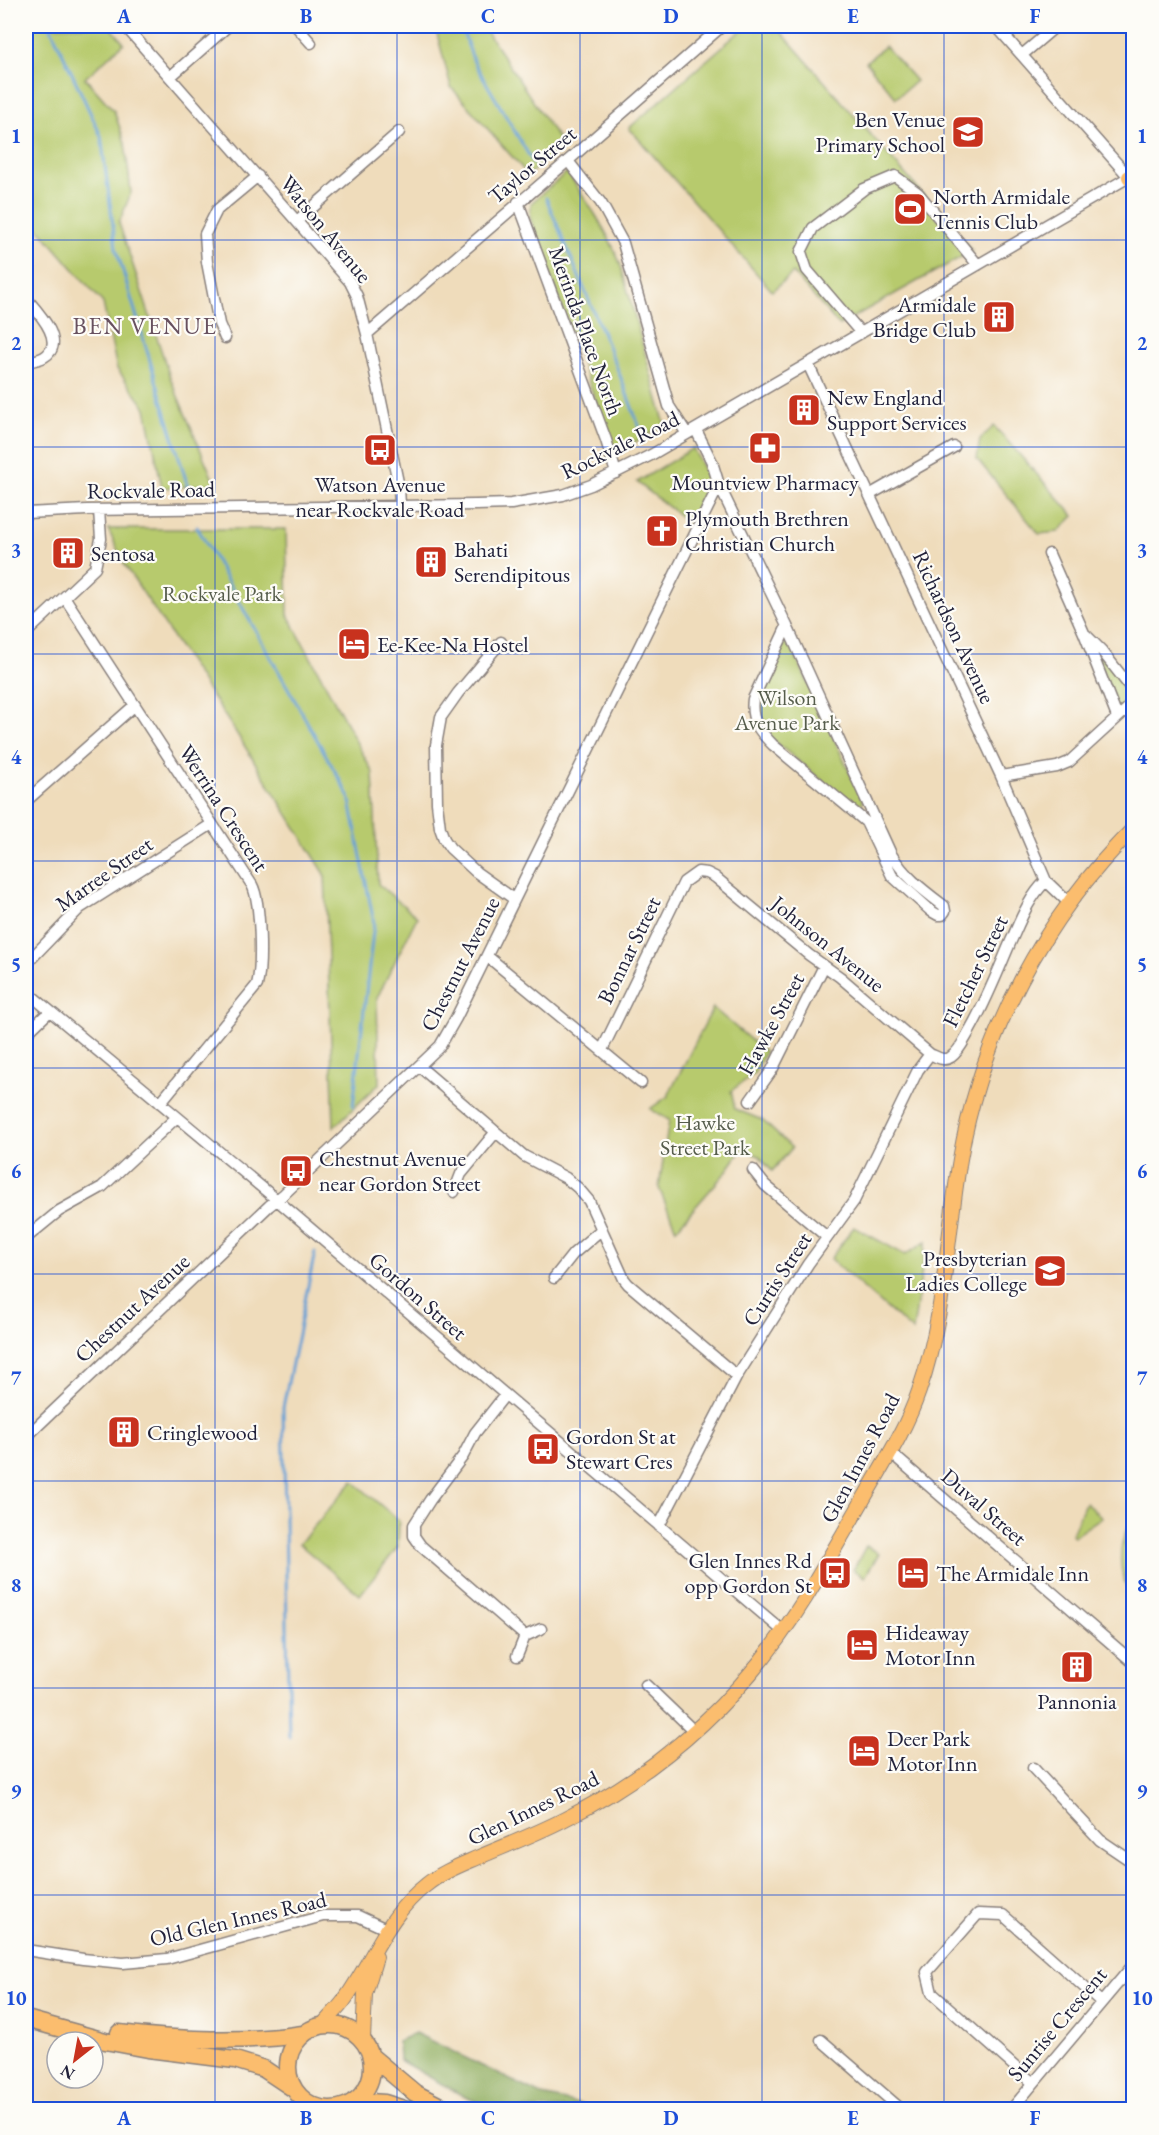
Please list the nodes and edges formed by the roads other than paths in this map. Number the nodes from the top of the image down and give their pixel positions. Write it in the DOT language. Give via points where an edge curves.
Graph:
graph roads {
  1 [pos="125,26"];
  2 [pos="228,26"];
  3 [pos="296,26"];
  4 [pos="722,26"];
  5 [pos="996,26"];
  6 [pos="1056,26"];
  7 [pos="311,43"];
  8 [pos="1022,56"];
  9 [pos="170,77"];
  10 [pos="399,132"];
  11 [pos="568,161"];
  12 [pos="258,176"];
  13 [pos="1132,178"];
  14 [pos="518,202"];
  15 [pos="297,221"];
  16 [pos="978,265"];
  17 [pos="26,298"];
  18 [pos="861,333"];
  19 [pos="367,334"];
  20 [pos="225,338"];
  21 [pos="26,362"];
  22 [pos="808,364"];
  23 [pos="692,432"];
  24 [pos="954,447"];
  25 [pos="616,474"];
  26 [pos="719,485"];
  27 [pos="871,494"];
  28 [pos="400,506"];
  29 [pos="99,510"];
  30 [pos="26,513"];
  31 [pos="1049,554"];
  32 [pos="65,598"];
  33 [pos="787,626"];
  34 [pos="26,633"];
  35 [pos="1084,633"];
  36 [pos="501,642"];
  37 [pos="1134,692"];
  38 [pos="1134,700"];
  39 [pos="135,705"];
  40 [pos="1117,717"];
  41 [pos="1001,776"];
  42 [pos="26,801"];
  43 [pos="870,820"];
  44 [pos="212,824"];
  45 [pos="1133,829"];
  46 [pos="698,872"];
  47 [pos="1046,881"];
  48 [pos="913,889"];
  49 [pos="514,899"];
  50 [pos="1068,902"];
  51 [pos="487,956"];
  52 [pos="26,964"];
  53 [pos="824,966"];
  54 [pos="26,992"];
  55 [pos="50,1011"];
  56 [pos="26,1034"];
  57 [pos="602,1050"];
  58 [pos="930,1054"];
  59 [pos="420,1067"];
  60 [pos="641,1083"];
  61 [pos="750,1101"];
  62 [pos="160,1103"];
  63 [pos="177,1118"];
  64 [pos="495,1133"];
  65 [pos="753,1170"];
  66 [pos="454,1192"];
  67 [pos="277,1200"];
  68 [pos="602,1229"];
  69 [pos="26,1238"];
  70 [pos="827,1238"];
  71 [pos="554,1278"];
  72 [pos="738,1376"];
  73 [pos="505,1395"];
  74 [pos="26,1437"];
  75 [pos="891,1453"];
  76 [pos="659,1526"];
  77 [pos="541,1629"];
  78 [pos="784,1632"];
  79 [pos="525,1636"];
  80 [pos="517,1656"];
  81 [pos="1134,1663"];
  82 [pos="646,1684"];
  83 [pos="695,1732"];
  84 [pos="1033,1768"];
  85 [pos="1134,1863"];
  86 [pos="384,1933"];
  87 [pos="26,1950"];
  88 [pos="1134,1964"];
  89 [pos="1101,2002"];
  90 [pos="26,2019"];
  91 [pos="323,2025"];
  92 [pos="64,2029"];
  93 [pos="303,2034"];
  94 [pos="363,2040"];
  95 [pos="821,2040"];
  96 [pos="372,2057"];
  97 [pos="1033,2083"];
  98 [pos="299,2098"];
  99 [pos="354,2101"];
  100 [pos="329,2109"];
  101 [pos="407,2109"];
  102 [pos="448,2109"];
  103 [pos="902,2109"];
  104 [pos="1011,2109"];
  1 -- 9 [label="street, Watson Avenue"];
  2 -- 9 [label="street"];
  3 -- 7 [label="street"];
  4 -- 11 [label="street, Taylor Street"];
  5 -- 8 [label="street"];
  6 -- 8 [label="street"];
  8 -- 13 [label="street"];
  9 -- 12 [label="street, Watson Avenue"];
  10 -- 15 [label="street"];
  11 -- 14 [label="street, Taylor Street"];
  11 -- 23 [label="street" via="601,203 623,243 669,406"];
  12 -- 15 [label="street, Watson Avenue"];
  12 -- 20 [label="street" via="217,210 205,234 207,262"];
  13 -- 16 [label="street, Rockvale Road"];
  14 -- 19 [label="street, Taylor Street"];
  14 -- 25 [label="street, Merinda Place North"];
  15 -- 19 [label="street, Watson Avenue" via="350,282"];
  16 -- 18 [label="street, Rockvale Road"];
  16 -- 18 [label="street" via="918,193 895,176 864,189 813,228 801,252 807,270"];
  17 -- 21 [label="street" via="53,335 53,346 43,358"];
  18 -- 22 [label="street, Rockvale Road"];
  19 -- 28 [label="street, Watson Avenue"];
  22 -- 23 [label="street, Rockvale Road"];
  22 -- 27 [label="street, Richardson Avenue"];
  23 -- 25 [label="street, Rockvale Road"];
  23 -- 26 [label="street" via="712,462"];
  24 -- 27 [label="street"];
  25 -- 28 [label="street, Rockvale Road" via="563,495 511,504"];
  26 -- 33 [label="street"];
  26 -- 49 [label="street, Chestnut Avenue"];
  27 -- 41 [label="street, Richardson Avenue"];
  28 -- 29 [label="street, Rockvale Road"];
  29 -- 30 [label="street, Rockvale Road"];
  29 -- 32 [label="street" via="101,540 95,568"];
  31 -- 35 [label="street"];
  32 -- 34 [label="street"];
  32 -- 39 [label="street, Werrina Crescent"];
  33 -- 43 [label="street"];
  33 -- 43 [label="street" via="753,699 754,723 773,745"];
  35 -- 37 [label="street"];
  35 -- 40 [label="street"];
  36 -- 49 [label="street" via="441,717 436,745 437,803 440,828 450,848"];
  38 -- 40 [label="street"];
  39 -- 42 [label="street"];
  39 -- 44 [label="street, Werrina Crescent"];
  40 -- 41 [label="street" via="1069,762"];
  41 -- 47 [label="street, Richardson Avenue"];
  43 -- 48 [label="street" via="887,856"];
  44 -- 52 [label="street, Marree Street" via="80,908"];
  44 -- 62 [label="street, Werrina Crescent" via="256,893 259,978 250,996"];
  45 -- 50 [label="main road, Glen Innes Road"];
  46 -- 53 [label="street, Johnson Avenue" via="715,877"];
  46 -- 57 [label="street, Bonnar Street" via="684,882"];
  47 -- 50 [label="street, Richardson Avenue"];
  47 -- 58 [label="street, Fletcher Street" via="1020,921 982,1008 960,1046 948,1059"];
  49 -- 51 [label="street, Chestnut Avenue"];
  50 -- 75 [label="main road, Glen Innes Road" via="1017,987 978,1086 961,1158 928,1362"];
  51 -- 57 [label="street"];
  51 -- 59 [label="street, Chestnut Avenue" via="440,1046"];
  53 -- 58 [label="street, Johnson Avenue"];
  53 -- 61 [label="street, Hawke Street" via="772,1070"];
  54 -- 55 [label="street, Gordon Street"];
  55 -- 56 [label="street"];
  55 -- 62 [label="street, Gordon Street"];
  57 -- 60 [label="street"];
  58 -- 70 [label="street, Curtis Street" via="918,1070 854,1201"];
  59 -- 64 [label="street"];
  59 -- 67 [label="street, Chestnut Avenue"];
  62 -- 63 [label="street, Gordon Street"];
  63 -- 67 [label="street, Gordon Street"];
  63 -- 69 [label="street" via="102,1187 58,1211"];
  64 -- 66 [label="street" via="461,1174"];
  64 -- 68 [label="street" via="524,1156 578,1188"];
  65 -- 70 [label="street"];
  67 -- 73 [label="street, Gordon Street"];
  67 -- 74 [label="street, Chestnut Avenue"];
  68 -- 71 [label="street" via="573,1254"];
  68 -- 72 [label="street" via="628,1284"];
  70 -- 72 [label="street, Curtis Street"];
  72 -- 76 [label="street, Curtis Street"];
  73 -- 76 [label="street, Gordon Street"];
  73 -- 79 [label="street" via="430,1500 414,1525 414,1536"];
  75 -- 78 [label="main road, Glen Innes Road"];
  75 -- 81 [label="street, Duval Street"];
  76 -- 78 [label="street, Gordon Street"];
  77 -- 79 [label="street"];
  78 -- 83 [label="main road, Glen Innes Road"];
  79 -- 80 [label="street"];
  82 -- 83 [label="street"];
  83 -- 86 [label="main road, Glen Innes Road" via="663,1760 603,1799 431,1881 408,1900"];
  84 -- 85 [label="street" via="1100,1840"];
  86 -- 87 [label="street, Old Glen Innes Road" via="358,1916 323,1917 168,1959 123,1963"];
  86 -- 91 [label="main road, Glen Innes Road" via="344,2001"];
  86 -- 94 [label="main road, Glen Innes Road" via="365,1994"];
  88 -- 89 [label="street, Sunrise Crescent"];
  89 -- 97 [label="street, Sunrise Crescent"];
  89 -- 97 [label="street" via="1003,1915 978,1914 927,1972 932,1994"];
  90 -- 92 [label="highway"];
  91 -- 93 [label="highway"];
  91 -- 94 [label="highway" via="352,2030"];
  92 -- 93 [label="highway" via="169,2038 273,2039"];
  92 -- 98 [label="highway" via="148,2049 235,2060 264,2069"];
  93 -- 98 [label="highway" via="291,2050 288,2070"];
  94 -- 96 [label="highway"];
  95 -- 103 [label="street"];
  96 -- 99 [label="highway" via="372,2074 366,2089"];
  96 -- 102 [label="highway" via="415,2092"];
  97 -- 104 [label="street, Sunrise Crescent"];
  98 -- 100 [label="highway"];
  99 -- 100 [label="highway"];
  99 -- 101 [label="highway"];
}
